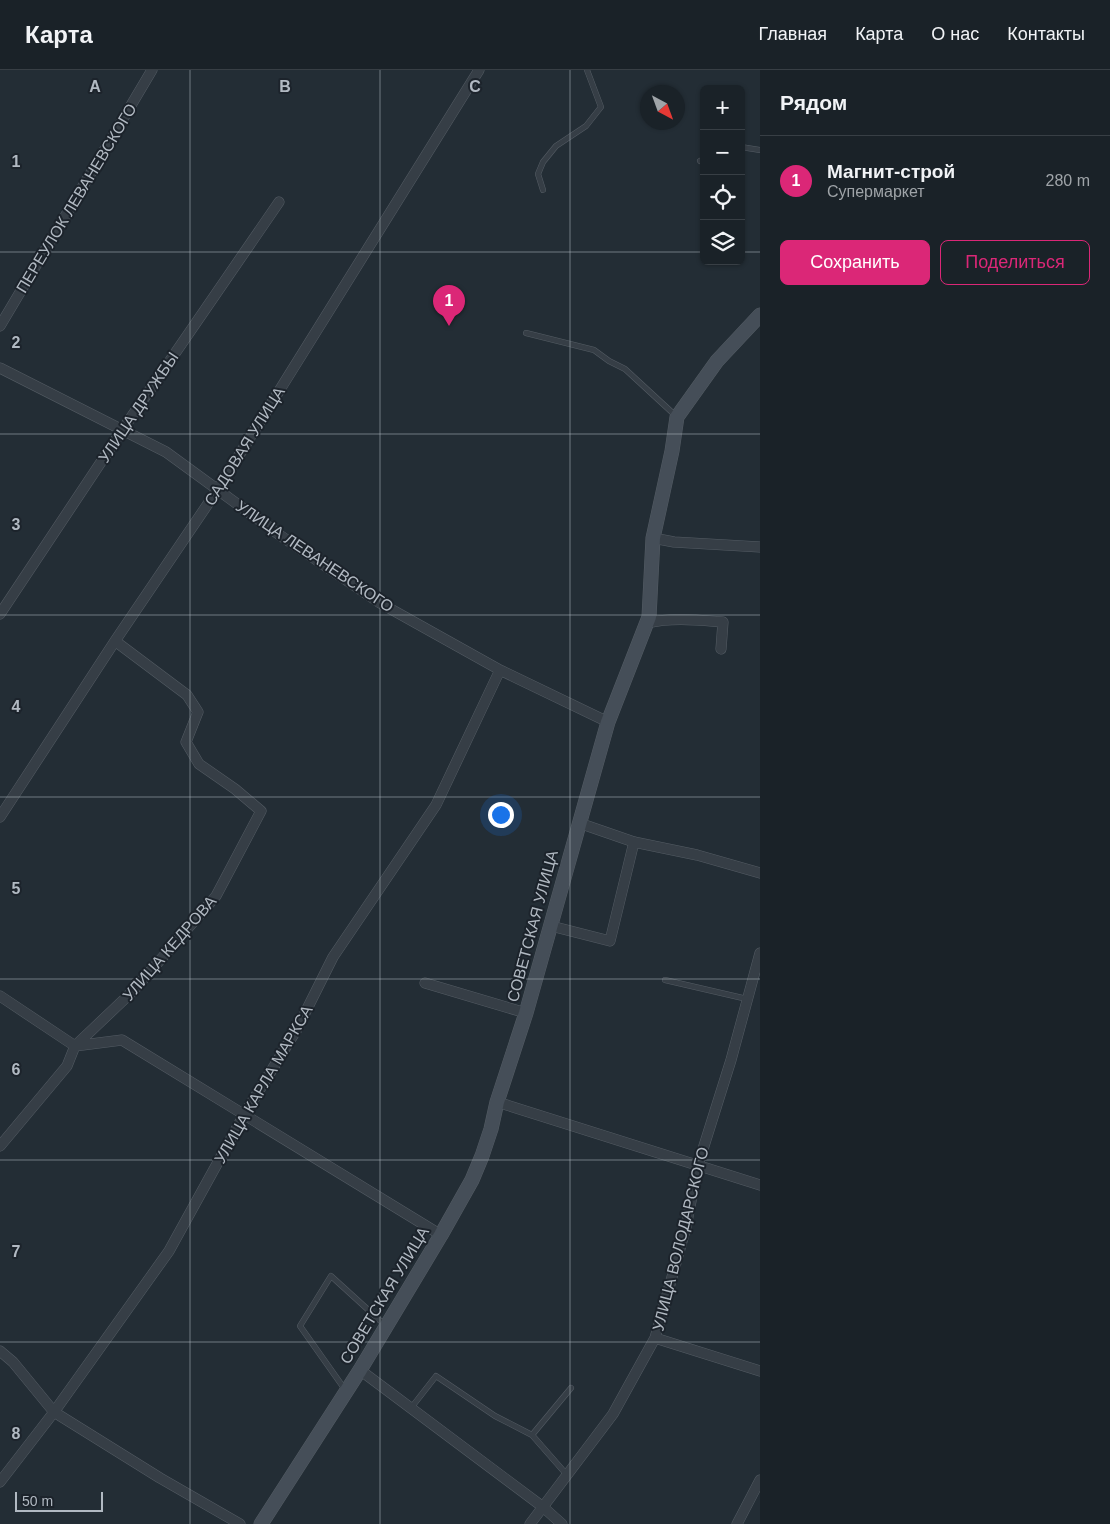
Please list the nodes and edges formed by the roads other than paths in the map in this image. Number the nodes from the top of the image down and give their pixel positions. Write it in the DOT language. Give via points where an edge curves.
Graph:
graph roads {
  1 [pos="152,70"];
  2 [pos="479,70"];
  3 [pos="587,70"];
  4 [pos="745,147"];
  5 [pos="760,150"];
  6 [pos="543,190"];
  7 [pos="279,202"];
  8 [pos="760,315"];
  9 [pos="0,326"];
  10 [pos="526,334"];
  11 [pos="0,368"];
  12 [pos="677,417"];
  13 [pos="123,429"];
  14 [pos="218,489"];
  15 [pos="653,538"];
  16 [pos="760,547"];
  17 [pos="0,614"];
  18 [pos="647,623"];
  19 [pos="115,642"];
  20 [pos="721,649"];
  21 [pos="500,670"];
  22 [pos="608,722"];
  23 [pos="0,816"];
  24 [pos="578,824"];
  25 [pos="634,842"];
  26 [pos="760,873"];
  27 [pos="551,926"];
  28 [pos="760,953"];
  29 [pos="758,969"];
  30 [pos="665,980"];
  31 [pos="425,983"];
  32 [pos="0,996"];
  33 [pos="748,1000"];
  34 [pos="526,1013"];
  35 [pos="75,1046"];
  36 [pos="497,1102"];
  37 [pos="244,1115"];
  38 [pos="0,1146"];
  39 [pos="698,1165"];
  40 [pos="760,1185"];
  41 [pos="441,1236"];
  42 [pos="386,1326"];
  43 [pos="655,1338"];
  44 [pos="0,1350"];
  45 [pos="360,1370"];
  46 [pos="760,1371"];
  47 [pos="571,1388"];
  48 [pos="346,1392"];
  49 [pos="411,1408"];
  50 [pos="54,1412"];
  51 [pos="532,1435"];
  52 [pos="567,1475"];
  53 [pos="760,1480"];
  54 [pos="0,1482"];
  55 [pos="543,1507"];
  56 [pos="240,1524"];
  57 [pos="260,1524"];
  58 [pos="530,1524"];
  59 [pos="562,1524"];
  60 [pos="737,1524"];
  1 -- 9 [label="street, ПЕРЕУЛОК ЛЕВАНЕВСКОГО"];
  2 -- 14 [label="street, САДОВАЯ УЛИЦА"];
  3 -- 6 [label="lane" via="601,107 586,126 556,146 543,162 538,174"];
  4 -- 5 [label="lane"];
  7 -- 13 [label="street, УЛИЦА ДРУЖБЫ"];
  8 -- 12 [label="street, СОВЕТСКАЯ УЛИЦА" via="717,361"];
  10 -- 12 [label="lane" via="594,350 625,369"];
  11 -- 13 [label="street, УЛИЦА ЛЕВАНЕВСКОГО"];
  12 -- 15 [label="street, СОВЕТСКАЯ УЛИЦА"];
  13 -- 14 [label="street, УЛИЦА ЛЕВАНЕВСКОГО" via="166,452"];
  13 -- 17 [label="street, УЛИЦА ДРУЖБЫ"];
  14 -- 19 [label="street, САДОВАЯ УЛИЦА"];
  14 -- 21 [label="street, УЛИЦА ЛЕВАНЕВСКОГО" via="380,603"];
  15 -- 16 [label="street"];
  15 -- 18 [label="street, СОВЕТСКАЯ УЛИЦА"];
  18 -- 20 [label="street" via="683,619 723,622"];
  18 -- 22 [label="street, СОВЕТСКАЯ УЛИЦА"];
  19 -- 23 [label="street, САДОВАЯ УЛИЦА"];
  19 -- 35 [label="street, УЛИЦА КЕДРОВА" via="187,695 198,712 186,742 195,757 261,811 216,896 134,990"];
  21 -- 22 [label="street, УЛИЦА ЛЕВАНЕВСКОГО"];
  21 -- 37 [label="street, УЛИЦА КАРЛА МАРКСА" via="436,805 332,957 297,1029"];
  22 -- 24 [label="street, СОВЕТСКАЯ УЛИЦА"];
  24 -- 25 [label="street"];
  24 -- 27 [label="street, СОВЕТСКАЯ УЛИЦА"];
  25 -- 26 [label="street"];
  25 -- 27 [label="street" via="610,941"];
  27 -- 34 [label="street, СОВЕТСКАЯ УЛИЦА"];
  28 -- 29 [label="street, УЛИЦА ВОЛОДАРСКОГО"];
  29 -- 33 [label="street, УЛИЦА ВОЛОДАРСКОГО"];
  30 -- 33 [label="lane"];
  31 -- 34 [label="street"];
  32 -- 35 [label="street"];
  33 -- 39 [label="street, УЛИЦА ВОЛОДАРСКОГО"];
  34 -- 36 [label="street, СОВЕТСКАЯ УЛИЦА"];
  35 -- 37 [label="street" via="122,1040"];
  35 -- 38 [label="street, УЛИЦА КЕДРОВА" via="67,1066"];
  36 -- 39 [label="street"];
  36 -- 41 [label="street, СОВЕТСКАЯ УЛИЦА" via="479,1164"];
  37 -- 41 [label="street"];
  37 -- 50 [label="street, УЛИЦА КАРЛА МАРКСА" via="169,1251"];
  39 -- 40 [label="street"];
  39 -- 43 [label="street, УЛИЦА ВОЛОДАРСКОГО" via="686,1226"];
  41 -- 42 [label="street, СОВЕТСКАЯ УЛИЦА"];
  42 -- 45 [label="street, СОВЕТСКАЯ УЛИЦА"];
  42 -- 48 [label="lane" via="331,1276 300,1326"];
  43 -- 46 [label="street"];
  43 -- 52 [label="street, УЛИЦА ВОЛОДАРСКОГО" via="613,1414"];
  44 -- 50 [label="street" via="14,1362"];
  45 -- 48 [label="street, СОВЕТСКАЯ УЛИЦА"];
  45 -- 49 [label="street"];
  47 -- 51 [label="lane"];
  48 -- 57 [label="street, СОВЕТСКАЯ УЛИЦА"];
  49 -- 51 [label="lane" via="436,1376 495,1416"];
  49 -- 55 [label="street"];
  50 -- 54 [label="street, УЛИЦА КАРЛА МАРКСА"];
  50 -- 56 [label="street"];
  51 -- 52 [label="lane"];
  52 -- 55 [label="street, УЛИЦА ВОЛОДАРСКОГО"];
  53 -- 60 [label="street"];
  55 -- 58 [label="street, УЛИЦА ВОЛОДАРСКОГО"];
  55 -- 59 [label="street"];
}
